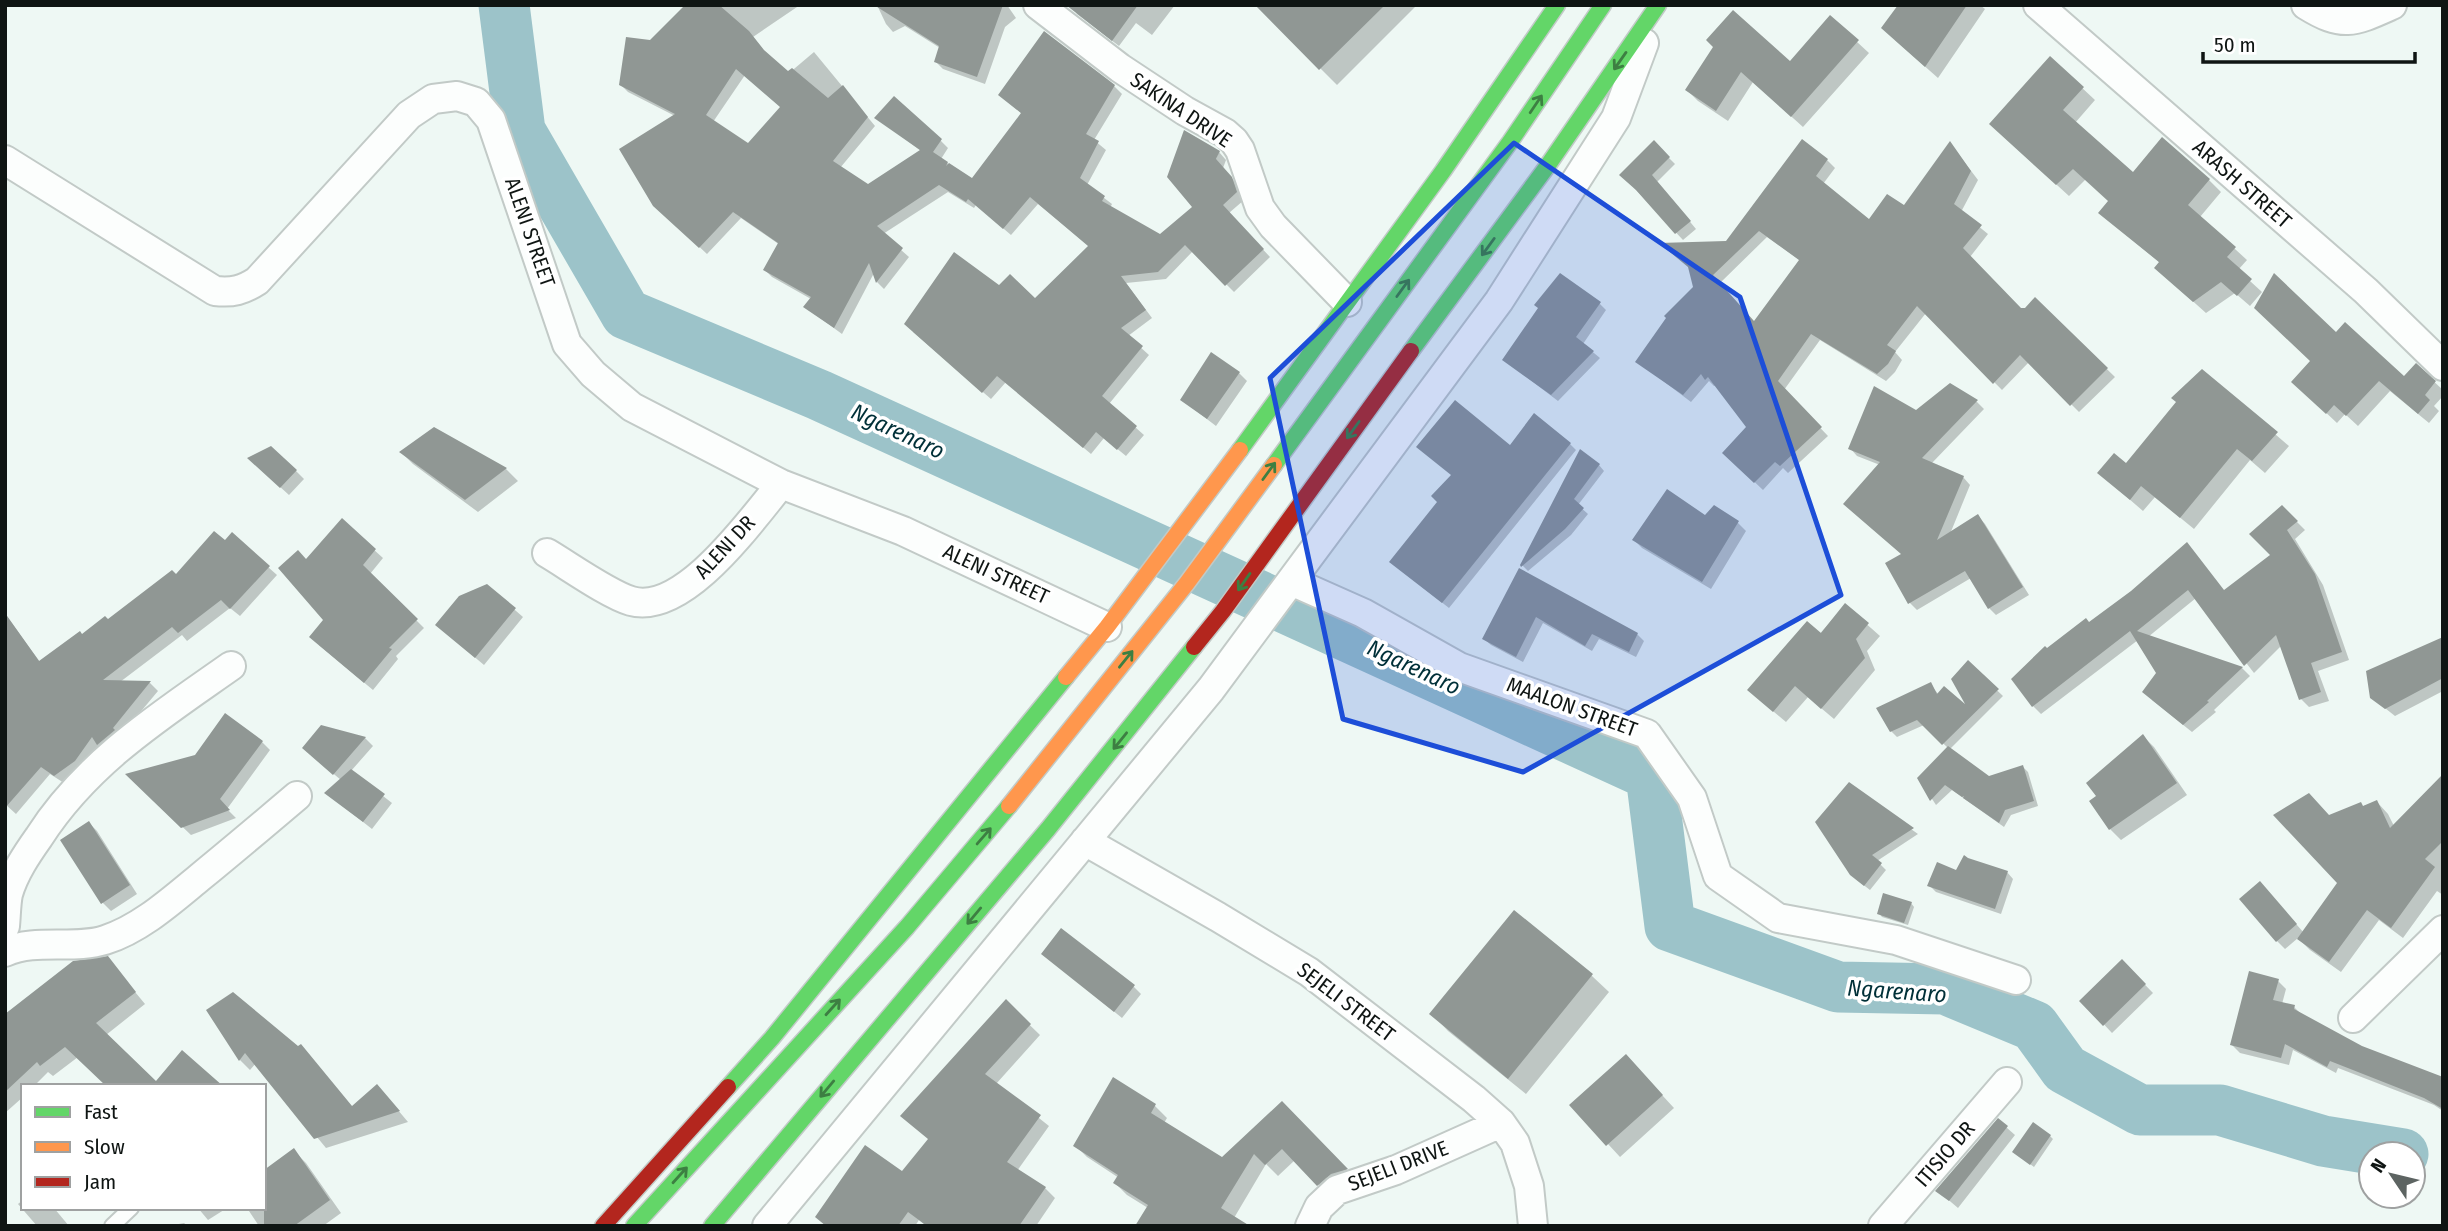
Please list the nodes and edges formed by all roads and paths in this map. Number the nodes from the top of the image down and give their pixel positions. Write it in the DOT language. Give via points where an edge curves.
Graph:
graph roads {
  1 [pos="1038,5"];
  2 [pos="1557,5"];
  3 [pos="1603,5"];
  4 [pos="2038,5"];
  5 [pos="2306,5"];
  6 [pos="2392,5"];
  7 [pos="1658,6"];
  8 [pos="5,160"];
  9 [pos="1347,302"];
  10 [pos="2443,366"];
  11 [pos="781,484"];
  12 [pos="547,553"];
  13 [pos="1291,581"];
  14 [pos="1107,627"];
  15 [pos="231,666"];
  16 [pos="297,796"];
  17 [pos="1085,841"];
  18 [pos="5,926"];
  19 [pos="2443,930"];
  20 [pos="5,952"];
  21 [pos="2016,980"];
  22 [pos="2353,1018"];
  23 [pos="2007,1082"];
  24 [pos="1501,1123"];
  25 [pos="129,1210"];
  26 [pos="112,1226"];
  27 [pos="603,1226"];
  28 [pos="634,1226"];
  29 [pos="712,1226"];
  30 [pos="767,1226"];
  31 [pos="1310,1226"];
  32 [pos="1533,1226"];
  33 [pos="1883,1226"];
  1 -- 9 [label="street, SAKINA DRIVE" via="1119,68 1234,141 1260,208"];
  2 -- 9 [label="main road"];
  28 -- 3 [label="main road, one-way" via="907,927 1015,800 1187,583 1510,142"];
  4 -- 10 [label="street, ARASH STREET" via="2366,291"];
  5 -- 6 [label="street" via="2329,19 2352,21"];
  7 -- 13 [label="street" via="1616,118 1499,301"];
  7 -- 29 [label="main road, one-way" via="1546,168 1223,611 1048,829"];
  8 -- 11 [label="street, ALENI STREET" via="215,291 229,292 244,290 257,281 409,115 433,100 457,96 477,102 491,120 567,344 632,407"];
  9 -- 14 [label="main road"];
  11 -- 12 [label="street, ALENI DR" via="690,584 653,602 623,598"];
  11 -- 14 [label="street, ALENI STREET" via="903,531"];
  13 -- 17 [label="street" via="1211,689"];
  13 -- 21 [label="street, MAALON STREET" via="1363,613 1459,667 1647,734 1692,797 1718,876 1778,918 1896,940"];
  14 -- 27 [label="main road" via="772,1038"];
  15 -- 18 [label="street" via="126,741 50,818 8,894"];
  16 -- 20 [label="street" via="143,921 105,940 21,946"];
  17 -- 24 [label="street, SEJELI STREET" via="1309,972"];
  17 -- 30 [label="street"];
  19 -- 22 [label="street"];
  23 -- 33 [label="street, ITISIO DR"];
  24 -- 31 [label="street, SEJELI DRIVE" via="1396,1170 1337,1190 1319,1207"];
  24 -- 32 [label="street, SEJELI STREET" via="1515,1143 1526,1175"];
  25 -- 26 [label="lane"];
}
